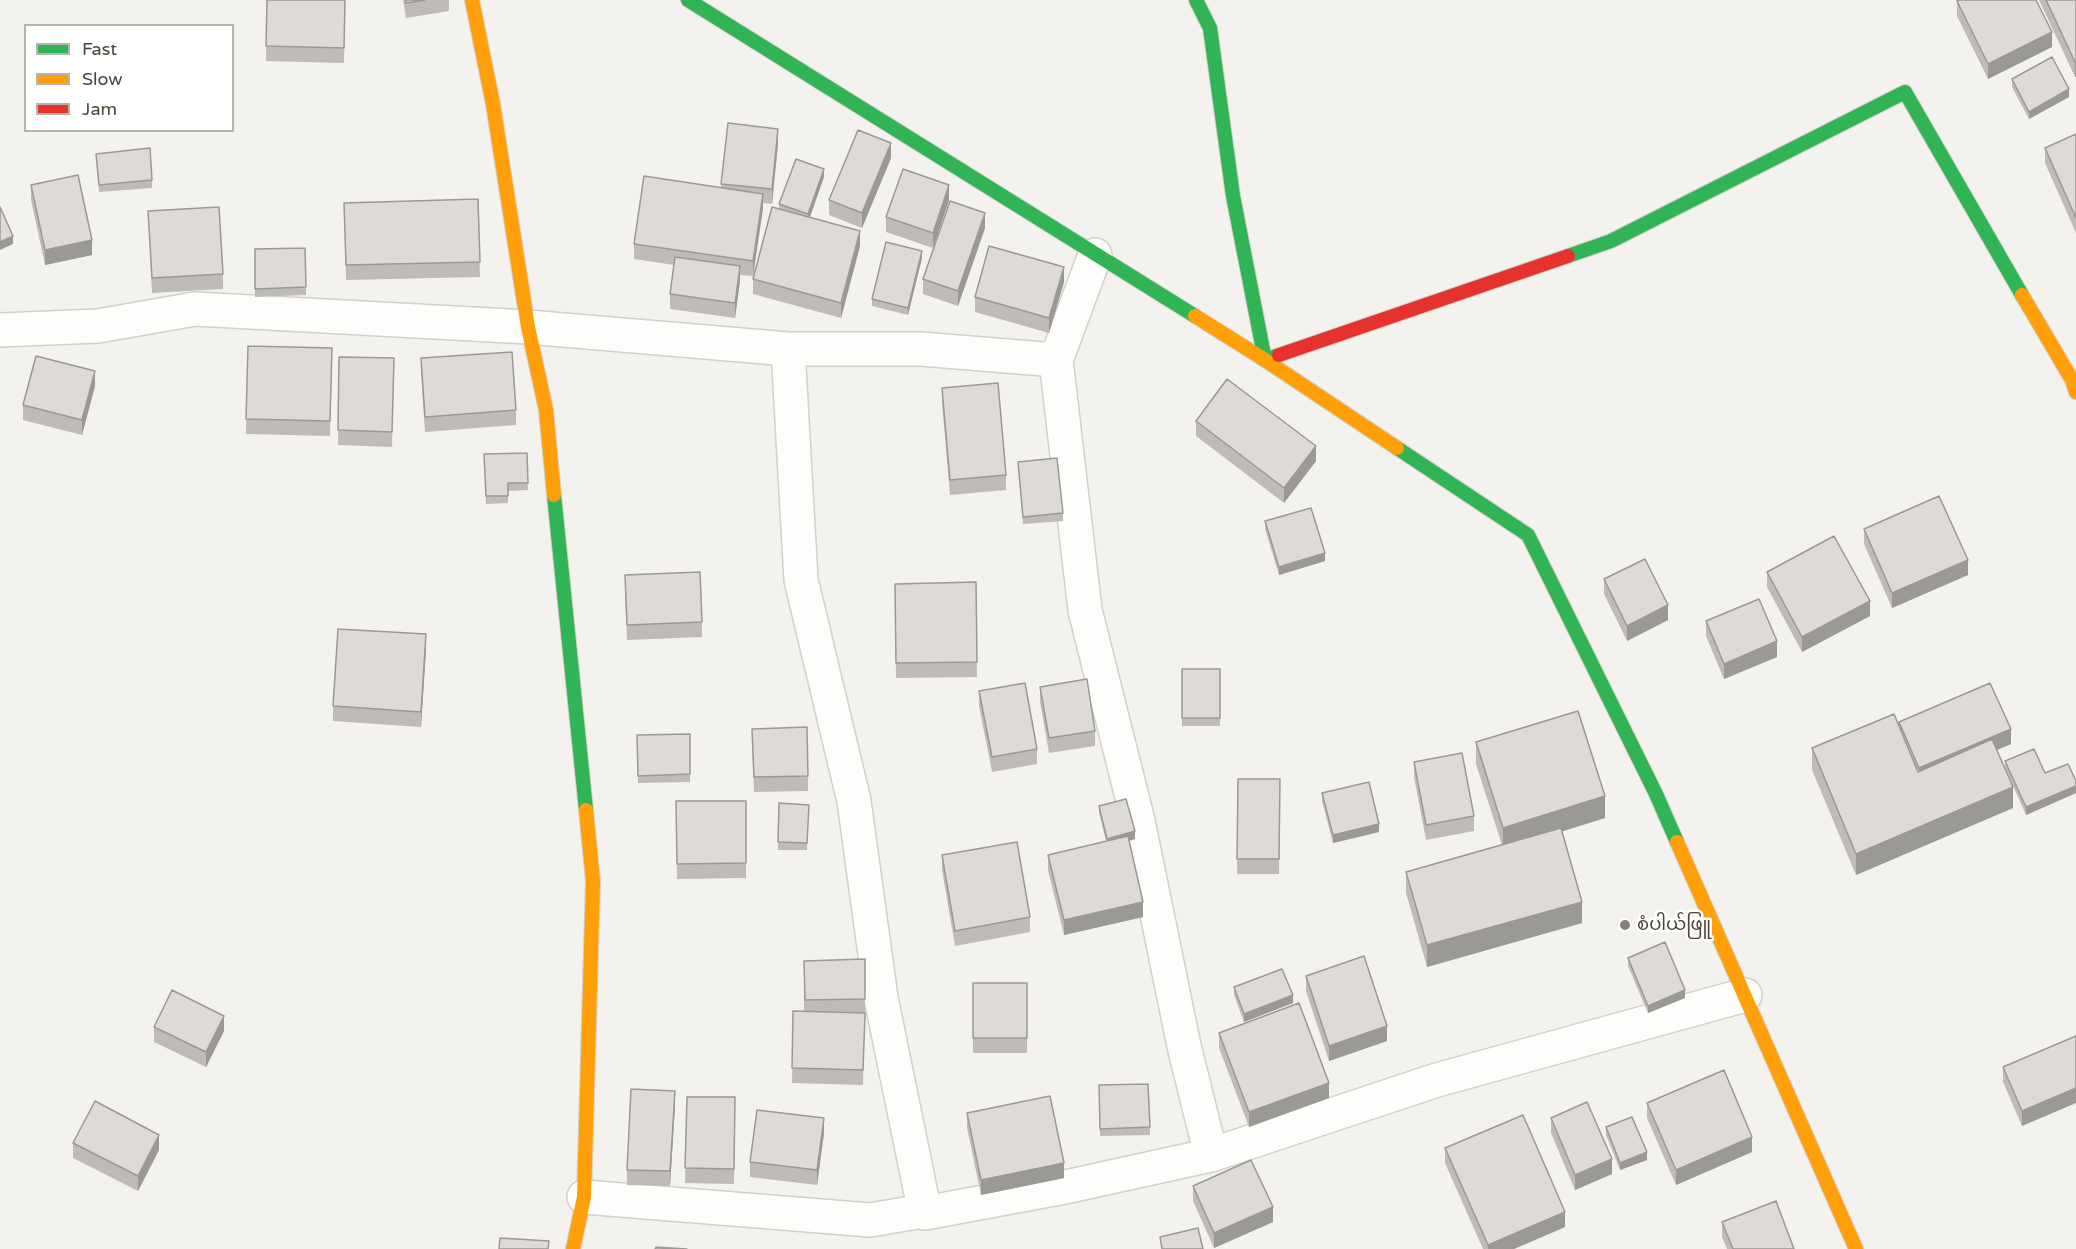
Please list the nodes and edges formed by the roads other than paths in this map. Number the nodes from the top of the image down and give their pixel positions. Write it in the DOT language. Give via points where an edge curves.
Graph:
graph roads {
  1 [pos="472,0"];
  2 [pos="688,0"];
  3 [pos="1196,0"];
  4 [pos="1095,255"];
  5 [pos="528,327"];
  6 [pos="0,330"];
  7 [pos="788,349"];
  8 [pos="1056,360"];
  9 [pos="1265,360"];
  10 [pos="2076,392"];
  11 [pos="1745,995"];
  12 [pos="1211,1155"];
  13 [pos="584,1197"];
  14 [pos="925,1213"];
  15 [pos="573,1249"];
  16 [pos="1856,1249"];
  1 -- 5 [label="street" via="493,104"];
  2 -- 4 [label="street"];
  3 -- 9 [label="street" via="1210,28 1233,196"];
  4 -- 8 [label="street"];
  4 -- 9 [label="street"];
  5 -- 6 [label="street" via="195,309 98,326"];
  5 -- 7 [label="street"];
  5 -- 13 [label="street" via="546,410 593,881"];
  7 -- 8 [label="street" via="921,349"];
  7 -- 14 [label="street" via="801,580 854,801 881,998"];
  8 -- 12 [label="street" via="1085,610 1138,821 1184,1046"];
  9 -- 10 [label="street" via="1611,241 1905,92"];
  9 -- 11 [label="street" via="1528,535 1656,794"];
  11 -- 12 [label="street" via="1437,1080"];
  11 -- 16 [label="street"];
  12 -- 14 [label="street"];
  13 -- 14 [label="street" via="870,1220"];
  13 -- 15 [label="street"];
}
